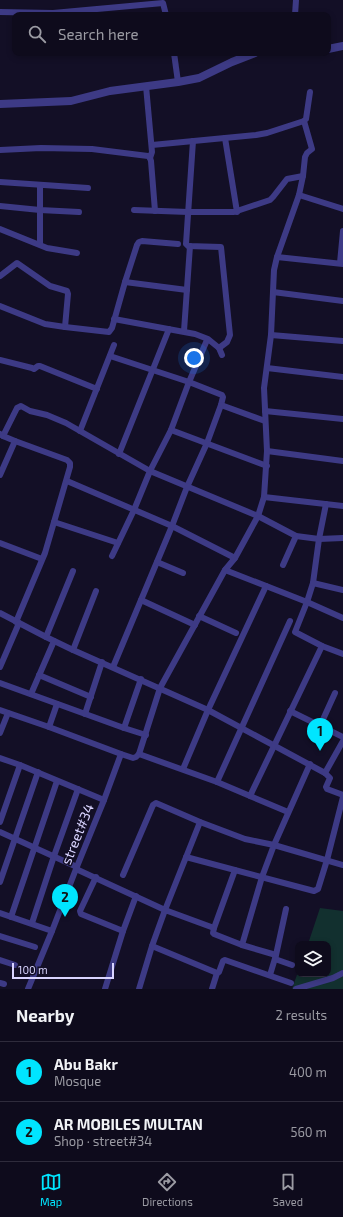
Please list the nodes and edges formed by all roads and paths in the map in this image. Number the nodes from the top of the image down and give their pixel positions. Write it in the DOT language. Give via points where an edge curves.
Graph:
graph roads {
  1 [pos="296,0"];
  2 [pos="163,2"];
  3 [pos="0,12"];
  4 [pos="12,12"];
  5 [pos="63,12"];
  6 [pos="165,12"];
  7 [pos="295,12"];
  8 [pos="343,46"];
  9 [pos="331,48"];
  10 [pos="174,56"];
  11 [pos="247,56"];
  12 [pos="178,82"];
  13 [pos="146,86"];
  14 [pos="310,92"];
  15 [pos="0,104"];
  16 [pos="304,121"];
  17 [pos="224,138"];
  18 [pos="193,141"];
  19 [pos="152,145"];
  20 [pos="0,150"];
  21 [pos="150,158"];
  22 [pos="303,176"];
  23 [pos="0,182"];
  24 [pos="40,185"];
  25 [pos="88,188"];
  26 [pos="299,195"];
  27 [pos="0,206"];
  28 [pos="343,208"];
  29 [pos="40,210"];
  30 [pos="134,210"];
  31 [pos="154,211"];
  32 [pos="79,212"];
  33 [pos="188,212"];
  34 [pos="237,212"];
  35 [pos="0,229"];
  36 [pos="343,231"];
  37 [pos="40,244"];
  38 [pos="178,244"];
  39 [pos="190,246"];
  40 [pos="77,253"];
  41 [pos="276,257"];
  42 [pos="341,263"];
  43 [pos="0,276"];
  44 [pos="125,282"];
  45 [pos="187,290"];
  46 [pos="273,292"];
  47 [pos="343,301"];
  48 [pos="0,306"];
  49 [pos="114,320"];
  50 [pos="65,327"];
  51 [pos="169,328"];
  52 [pos="184,332"];
  53 [pos="271,335"];
  54 [pos="207,340"];
  55 [pos="343,341"];
  56 [pos="114,345"];
  57 [pos="219,348"];
  58 [pos="222,355"];
  59 [pos="110,356"];
  60 [pos="0,360"];
  61 [pos="267,368"];
  62 [pos="153,370"];
  63 [pos="343,377"];
  64 [pos="189,382"];
  65 [pos="97,389"];
  66 [pos="222,405"];
  67 [pos="265,411"];
  68 [pos="343,419"];
  69 [pos="265,421"];
  70 [pos="171,430"];
  71 [pos="80,431"];
  72 [pos="2,435"];
  73 [pos="15,441"];
  74 [pos="207,443"];
  75 [pos="267,451"];
  76 [pos="119,454"];
  77 [pos="343,461"];
  78 [pos="267,466"];
  79 [pos="150,471"];
  80 [pos="0,475"];
  81 [pos="67,481"];
  82 [pos="187,487"];
  83 [pos="264,497"];
  84 [pos="326,504"];
  85 [pos="343,506"];
  86 [pos="134,510"];
  87 [pos="258,516"];
  88 [pos="54,522"];
  89 [pos="172,526"];
  90 [pos="296,536"];
  91 [pos="343,538"];
  92 [pos="320,539"];
  93 [pos="118,542"];
  94 [pos="0,543"];
  95 [pos="112,556"];
  96 [pos="235,558"];
  97 [pos="42,559"];
  98 [pos="157,562"];
  99 [pos="283,565"];
  100 [pos="225,570"];
  101 [pos="73,571"];
  102 [pos="183,573"];
  103 [pos="313,583"];
  104 [pos="266,586"];
  105 [pos="96,590"];
  106 [pos="343,590"];
  107 [pos="142,600"];
  108 [pos="307,602"];
  109 [pos="0,613"];
  110 [pos="200,616"];
  111 [pos="343,618"];
  112 [pos="290,621"];
  113 [pos="18,622"];
  114 [pos="194,625"];
  115 [pos="236,633"];
  116 [pos="46,637"];
  117 [pos="54,641"];
  118 [pos="322,646"];
  119 [pos="73,650"];
  120 [pos="343,654"];
  121 [pos="102,662"];
  122 [pos="0,667"];
  123 [pos="113,667"];
  124 [pos="39,675"];
  125 [pos="141,679"];
  126 [pos="0,683"];
  127 [pos="160,688"];
  128 [pos="335,693"];
  129 [pos="31,694"];
  130 [pos="90,697"];
  131 [pos="57,704"];
  132 [pos="0,710"];
  133 [pos="208,710"];
  134 [pos="290,711"];
  135 [pos="8,713"];
  136 [pos="85,714"];
  137 [pos="320,726"];
  138 [pos="49,727"];
  139 [pos="124,728"];
  140 [pos="242,728"];
  141 [pos="0,733"];
  142 [pos="146,735"];
  143 [pos="343,737"];
  144 [pos="343,741"];
  145 [pos="274,745"];
  146 [pos="340,751"];
  147 [pos="121,754"];
  148 [pos="139,754"];
  149 [pos="0,758"];
  150 [pos="310,764"];
  151 [pos="20,765"];
  152 [pos="183,769"];
  153 [pos="38,772"];
  154 [pos="325,773"];
  155 [pos="57,781"];
  156 [pos="217,782"];
  157 [pos="78,789"];
  158 [pos="250,796"];
  159 [pos="343,796"];
  160 [pos="104,800"];
  161 [pos="288,812"];
  162 [pos="0,822"];
  163 [pos="200,822"];
  164 [pos="0,832"];
  165 [pos="15,838"];
  166 [pos="274,846"];
  167 [pos="34,848"];
  168 [pos="54,856"];
  169 [pos="186,857"];
  170 [pos="327,860"];
  171 [pos="343,865"];
  172 [pos="77,868"];
  173 [pos="235,870"];
  174 [pos="123,875"];
  175 [pos="96,877"];
  176 [pos="262,878"];
  177 [pos="0,882"];
  178 [pos="136,896"];
  179 [pos="286,909"];
  180 [pos="165,910"];
  181 [pos="0,913"];
  182 [pos="11,917"];
  183 [pos="32,923"];
  184 [pos="214,928"];
  185 [pos="52,931"];
  186 [pos="123,931"];
  187 [pos="0,936"];
  188 [pos="242,945"];
  189 [pos="152,946"];
  190 [pos="34,947"];
  191 [pos="275,957"];
  192 [pos="0,960"];
  193 [pos="15,965"];
  194 [pos="292,965"];
  195 [pos="217,973"];
  196 [pos="343,973"];
  197 [pos="270,975"];
  198 [pos="291,983"];
  199 [pos="28,989"];
  200 [pos="105,989"];
  201 [pos="139,989"];
  202 [pos="212,989"];
  203 [pos="296,989"];
  1 -- 7 [label="street"];
  2 -- 5 [label="street"];
  2 -- 6 [label="street"];
  3 -- 4 [label="street"];
  8 -- 9 [label="street"];
  10 -- 12 [label="street"];
  11 -- 12 [label="street" via="199,78"];
  12 -- 13 [label="street"];
  13 -- 15 [label="street" via="110,91 71,101"];
  13 -- 19 [label="street"];
  14 -- 16 [label="street"];
  16 -- 17 [label="street" via="268,133"];
  16 -- 22 [label="street" via="312,150 304,157"];
  17 -- 18 [label="street"];
  17 -- 34 [label="street"];
  18 -- 19 [label="street"];
  18 -- 33 [label="street"];
  19 -- 21 [label="street"];
  20 -- 21 [label="street" via="92,149"];
  21 -- 31 [label="street"];
  22 -- 26 [label="street"];
  22 -- 34 [label="street" via="287,179 270,200"];
  23 -- 24 [label="street"];
  24 -- 25 [label="street"];
  24 -- 29 [label="street"];
  26 -- 28 [label="street"];
  26 -- 41 [label="street"];
  27 -- 29 [label="street"];
  29 -- 32 [label="street"];
  29 -- 37 [label="street"];
  30 -- 31 [label="street"];
  31 -- 33 [label="street"];
  33 -- 34 [label="street"];
  33 -- 39 [label="street" via="186,244"];
  35 -- 37 [label="street"];
  36 -- 42 [label="street"];
  37 -- 40 [label="street" via="47,248"];
  38 -- 44 [label="street" via="139,242"];
  39 -- 45 [label="street"];
  39 -- 57 [label="street" via="222,247 230,334 228,342"];
  41 -- 42 [label="street"];
  41 -- 46 [label="street"];
  43 -- 50 [label="street" via="17,264 50,286 67,291"];
  44 -- 45 [label="street"];
  44 -- 49 [label="street"];
  45 -- 52 [label="street"];
  46 -- 47 [label="street"];
  46 -- 53 [label="street"];
  48 -- 50 [label="street" via="45,324"];
  49 -- 50 [label="street" via="109,332"];
  49 -- 51 [label="street"];
  51 -- 52 [label="street"];
  51 -- 62 [label="street"];
  52 -- 57 [label="street" via="208,339"];
  53 -- 55 [label="street"];
  53 -- 61 [label="street"];
  54 -- 64 [label="street"];
  56 -- 59 [label="street"];
  57 -- 58 [label="street"];
  59 -- 62 [label="street"];
  59 -- 65 [label="street"];
  60 -- 65 [label="street" via="34,369 40,366"];
  61 -- 63 [label="street"];
  61 -- 67 [label="street" via="264,388"];
  62 -- 64 [label="street"];
  62 -- 76 [label="street"];
  64 -- 66 [label="street" via="222,395"];
  64 -- 70 [label="street"];
  65 -- 71 [label="street"];
  66 -- 69 [label="street"];
  66 -- 74 [label="street"];
  67 -- 68 [label="street"];
  67 -- 69 [label="street"];
  69 -- 75 [label="street"];
  70 -- 74 [label="street"];
  70 -- 79 [label="street"];
  71 -- 72 [label="street" via="21,406 17,408"];
  71 -- 76 [label="street"];
  72 -- 73 [label="street"];
  73 -- 80 [label="street"];
  73 -- 81 [label="street" via="67,460 70,467"];
  74 -- 78 [label="street"];
  74 -- 82 [label="street"];
  75 -- 77 [label="street"];
  75 -- 78 [label="street"];
  76 -- 79 [label="street"];
  78 -- 83 [label="street"];
  79 -- 82 [label="street"];
  79 -- 86 [label="street"];
  81 -- 86 [label="street"];
  81 -- 88 [label="street"];
  82 -- 87 [label="street"];
  82 -- 89 [label="street"];
  83 -- 84 [label="street"];
  83 -- 87 [label="street"];
  84 -- 85 [label="street"];
  84 -- 92 [label="street"];
  86 -- 89 [label="street"];
  86 -- 93 [label="street"];
  87 -- 90 [label="street"];
  87 -- 96 [label="street"];
  88 -- 93 [label="street"];
  88 -- 97 [label="street"];
  89 -- 96 [label="street"];
  89 -- 98 [label="street"];
  90 -- 92 [label="street"];
  90 -- 99 [label="street"];
  91 -- 92 [label="street"];
  92 -- 103 [label="street"];
  93 -- 95 [label="street"];
  94 -- 97 [label="street"];
  96 -- 100 [label="street"];
  97 -- 113 [label="street"];
  98 -- 102 [label="street"];
  98 -- 107 [label="street"];
  100 -- 104 [label="street"];
  100 -- 110 [label="street"];
  101 -- 116 [label="street"];
  103 -- 106 [label="street"];
  103 -- 108 [label="street"];
  104 -- 108 [label="street"];
  104 -- 133 [label="street"];
  105 -- 119 [label="street"];
  107 -- 114 [label="street"];
  107 -- 123 [label="street"];
  108 -- 111 [label="street"];
  108 -- 118 [label="street" via="295,632"];
  109 -- 113 [label="street"];
  110 -- 114 [label="street"];
  110 -- 115 [label="street"];
  112 -- 140 [label="street"];
  113 -- 116 [label="street"];
  113 -- 122 [label="street"];
  114 -- 127 [label="street"];
  116 -- 117 [label="street"];
  117 -- 119 [label="street"];
  117 -- 124 [label="street"];
  118 -- 120 [label="street"];
  118 -- 134 [label="street"];
  119 -- 121 [label="street"];
  121 -- 123 [label="street"];
  121 -- 130 [label="street"];
  123 -- 125 [label="street"];
  124 -- 129 [label="street"];
  124 -- 130 [label="street"];
  125 -- 127 [label="street"];
  125 -- 139 [label="street"];
  126 -- 129 [label="street"];
  127 -- 133 [label="street"];
  127 -- 142 [label="street"];
  128 -- 137 [label="street"];
  129 -- 131 [label="street"];
  130 -- 136 [label="street"];
  131 -- 136 [label="street"];
  131 -- 138 [label="street"];
  132 -- 135 [label="street"];
  133 -- 140 [label="street"];
  133 -- 152 [label="street"];
  134 -- 137 [label="street"];
  134 -- 145 [label="street"];
  135 -- 138 [label="street"];
  135 -- 141 [label="street"];
  136 -- 139 [label="street"];
  137 -- 143 [label="street"];
  138 -- 147 [label="street"];
  139 -- 142 [label="street"];
  140 -- 145 [label="street"];
  140 -- 156 [label="street"];
  142 -- 148 [label="street"];
  144 -- 146 [label="street"];
  145 -- 150 [label="street"];
  145 -- 158 [label="street"];
  146 -- 154 [label="street"];
  147 -- 148 [label="street" via="133,758"];
  147 -- 160 [label="street, street#34"];
  148 -- 152 [label="street"];
  149 -- 151 [label="street"];
  150 -- 154 [label="street"];
  150 -- 161 [label="street"];
  151 -- 153 [label="street"];
  151 -- 162 [label="street"];
  152 -- 156 [label="street"];
  153 -- 155 [label="street"];
  153 -- 165 [label="street"];
  154 -- 159 [label="street" via="330,778 327,789"];
  155 -- 157 [label="street"];
  155 -- 167 [label="street"];
  156 -- 158 [label="street"];
  157 -- 160 [label="street"];
  157 -- 168 [label="street"];
  158 -- 161 [label="street"];
  159 -- 170 [label="street"];
  160 -- 172 [label="street, street#34"];
  161 -- 166 [label="street"];
  163 -- 166 [label="street"];
  163 -- 169 [label="street"];
  163 -- 174 [label="street" via="154,804"];
  164 -- 165 [label="street"];
  165 -- 167 [label="street"];
  165 -- 177 [label="street"];
  166 -- 170 [label="street"];
  166 -- 176 [label="street"];
  167 -- 168 [label="street"];
  167 -- 182 [label="street"];
  168 -- 172 [label="street"];
  168 -- 183 [label="street"];
  169 -- 173 [label="street"];
  169 -- 180 [label="street"];
  170 -- 171 [label="street"];
  170 -- 176 [label="street" via="316,890"];
  172 -- 175 [label="street"];
  172 -- 185 [label="street, street#34"];
  173 -- 176 [label="street"];
  173 -- 184 [label="street"];
  175 -- 178 [label="street"];
  175 -- 186 [label="street" via="80,914"];
  176 -- 188 [label="street"];
  178 -- 180 [label="street"];
  178 -- 186 [label="street"];
  179 -- 191 [label="street"];
  180 -- 184 [label="street"];
  180 -- 189 [label="street"];
  181 -- 182 [label="street"];
  182 -- 183 [label="street"];
  183 -- 185 [label="street"];
  184 -- 188 [label="street" via="214,934"];
  185 -- 199 [label="street, street#34"];
  186 -- 200 [label="street"];
  187 -- 190 [label="street"];
  188 -- 191 [label="street"];
  189 -- 195 [label="street"];
  189 -- 201 [label="street"];
  191 -- 194 [label="street"];
  191 -- 197 [label="street"];
  192 -- 193 [label="street"];
  195 -- 197 [label="street" via="225,960"];
  195 -- 202 [label="street"];
  196 -- 203 [label="street"];
  197 -- 198 [label="street"];
}
